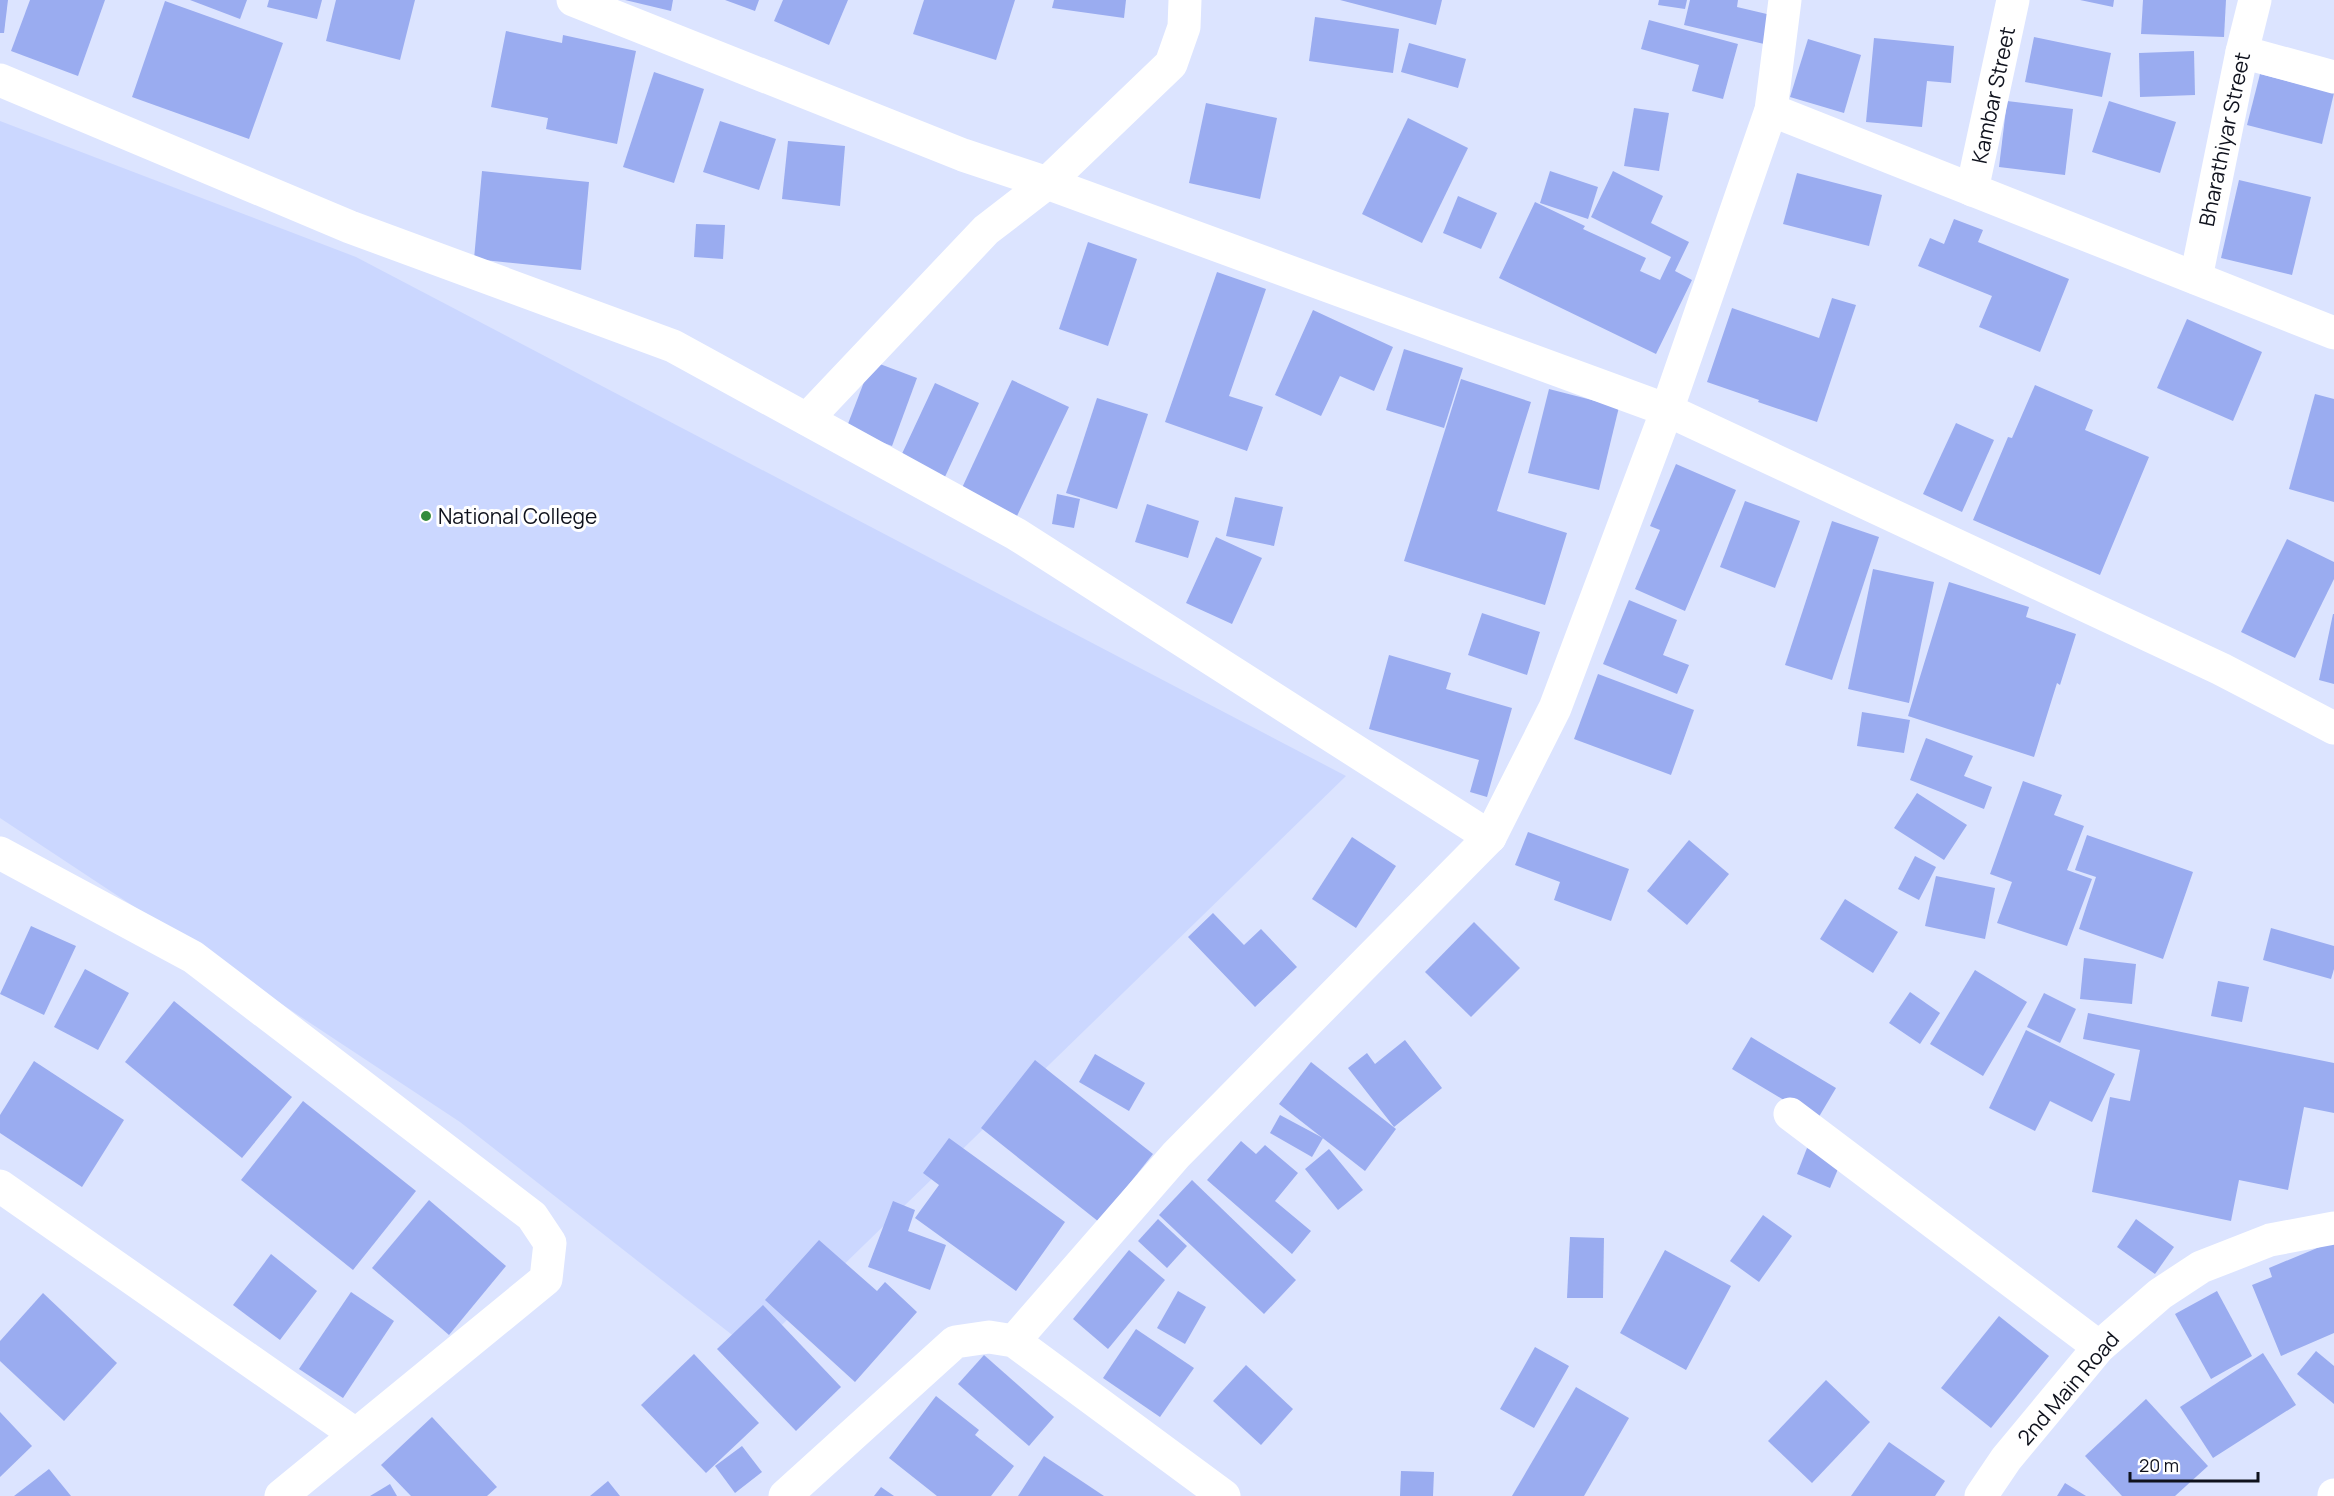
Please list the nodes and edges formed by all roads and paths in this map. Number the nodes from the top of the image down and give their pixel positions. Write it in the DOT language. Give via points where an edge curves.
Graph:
graph roads {
  1 [pos="573,0"];
  2 [pos="1185,0"];
  3 [pos="1785,0"];
  4 [pos="2013,0"];
  5 [pos="2255,0"];
  6 [pos="2242,52"];
  7 [pos="2334,77"];
  8 [pos="0,80"];
  9 [pos="1771,110"];
  10 [pos="1047,183"];
  11 [pos="1972,189"];
  12 [pos="2196,278"];
  13 [pos="2334,333"];
  14 [pos="1667,410"];
  15 [pos="807,419"];
  16 [pos="2334,728"];
  17 [pos="1490,837"];
  18 [pos="0,853"];
  19 [pos="1790,1114"];
  20 [pos="0,1186"];
  21 [pos="2334,1228"];
  22 [pos="1014,1341"];
  23 [pos="2099,1347"];
  24 [pos="355,1434"];
  25 [pos="280,1496"];
  26 [pos="785,1496"];
  27 [pos="1224,1496"];
  28 [pos="1981,1496"];
  1 -- 10 [label="street" via="963,155"];
  2 -- 10 [label="street" via="1184,27 1171,64"];
  3 -- 9 [label="street"];
  4 -- 11 [label="street, Kambar Street"];
  5 -- 6 [label="street, Bharathiyar Street"];
  6 -- 7 [label="street"];
  6 -- 12 [label="street, Bharathiyar Street"];
  8 -- 15 [label="street" via="350,226 673,346"];
  9 -- 11 [label="street"];
  9 -- 14 [label="street"];
  10 -- 14 [label="street"];
  10 -- 15 [label="street" via="986,230"];
  11 -- 12 [label="street"];
  12 -- 13 [label="street"];
  14 -- 16 [label="street" via="2221,669"];
  14 -- 17 [label="street" via="1555,708"];
  15 -- 17 [label="street" via="1016,534"];
  17 -- 22 [label="street" via="1176,1155"];
  18 -- 24 [label="street" via="193,957 532,1216 549,1243 546,1279"];
  19 -- 23 [label="street"];
  20 -- 24 [label="street"];
  21 -- 23 [label="street, 2nd Main Road" via="2270,1240 2201,1267 2160,1294"];
  22 -- 26 [label="street" via="989,1337 955,1342"];
  22 -- 27 [label="street"];
  23 -- 28 [label="street, 2nd Main Road" via="2006,1459"];
  24 -- 25 [label="street"];
}
